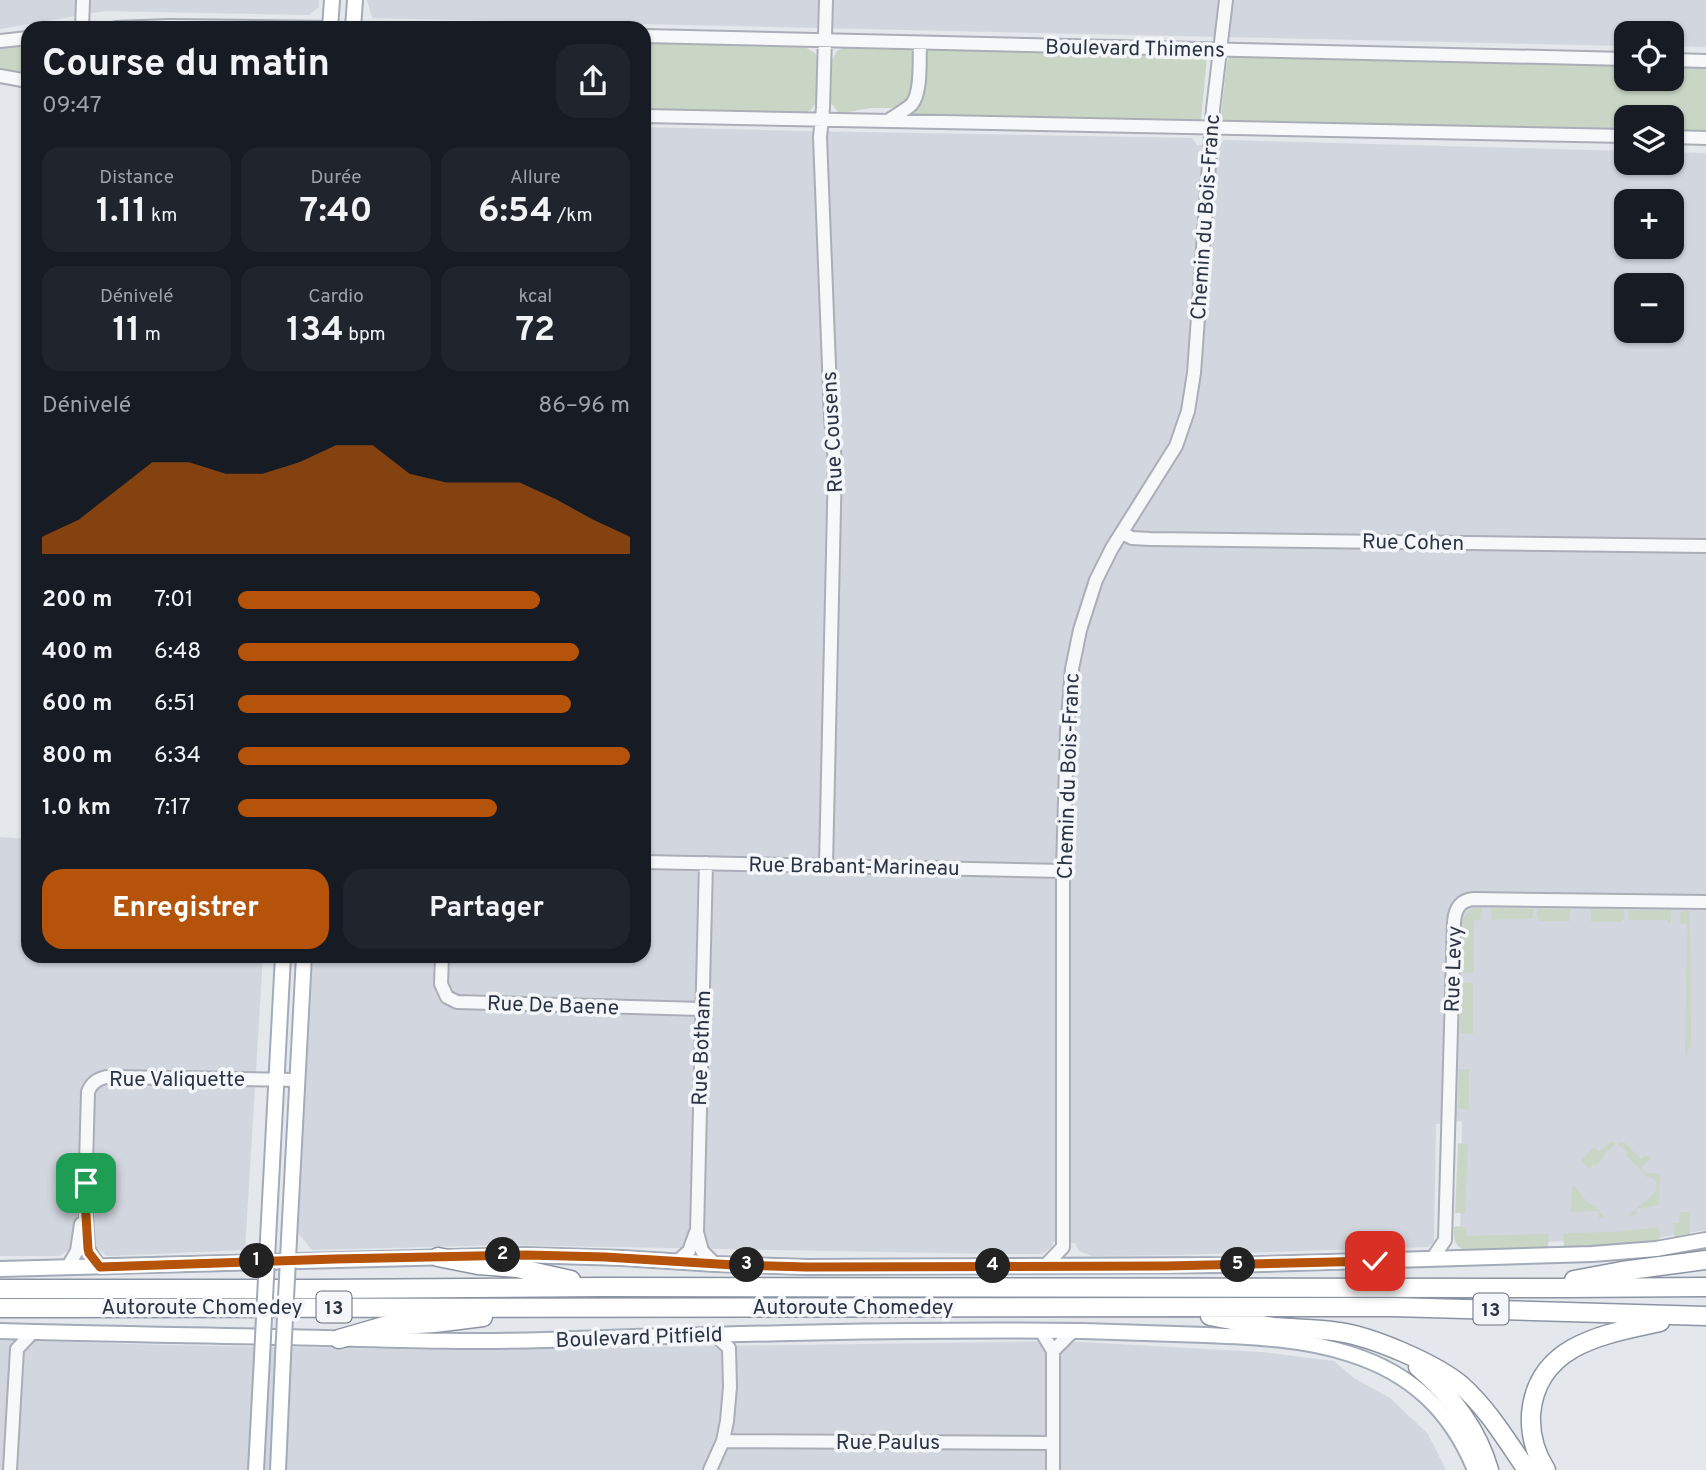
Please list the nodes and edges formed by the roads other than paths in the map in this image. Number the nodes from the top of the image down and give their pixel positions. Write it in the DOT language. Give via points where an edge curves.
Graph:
graph roads {
  1 [pos="83,0"];
  2 [pos="332,0"];
  3 [pos="355,0"];
  4 [pos="826,0"];
  5 [pos="1226,0"];
  6 [pos="82,21"];
  7 [pos="330,21"];
  8 [pos="354,21"];
  9 [pos="651,36"];
  10 [pos="21,39"];
  11 [pos="825,40"];
  12 [pos="0,41"];
  13 [pos="920,43"];
  14 [pos="1219,50"];
  15 [pos="1614,59"];
  16 [pos="1684,60"];
  17 [pos="1706,61"];
  18 [pos="0,76"];
  19 [pos="21,80"];
  20 [pos="651,116"];
  21 [pos="822,120"];
  22 [pos="889,120"];
  23 [pos="1212,127"];
  24 [pos="1614,136"];
  25 [pos="1684,137"];
  26 [pos="1706,138"];
  27 [pos="1122,533"];
  28 [pos="1706,546"];
  29 [pos="651,862"];
  30 [pos="706,863"];
  31 [pos="826,865"];
  32 [pos="1063,871"];
  33 [pos="1706,902"];
  34 [pos="283,963"];
  35 [pos="304,963"];
  36 [pos="442,963"];
  37 [pos="702,1009"];
  38 [pos="276,1079"];
  39 [pos="297,1080"];
  40 [pos="85,1199"];
  41 [pos="696,1232"];
  42 [pos="1445,1240"];
  43 [pos="1706,1240"];
  44 [pos="1063,1247"];
  45 [pos="438,1257"];
  46 [pos="1459,1258"];
  47 [pos="1432,1259"];
  48 [pos="1706,1260"];
  49 [pos="678,1261"];
  50 [pos="715,1264"];
  51 [pos="1045,1266"];
  52 [pos="1080,1266"];
  53 [pos="100,1267"];
  54 [pos="67,1268"];
  55 [pos="0,1269"];
  56 [pos="601,1287"];
  57 [pos="1532,1287"];
  58 [pos="1706,1287"];
  59 [pos="0,1289"];
  60 [pos="552,1307"];
  61 [pos="1159,1307"];
  62 [pos="0,1308"];
  63 [pos="1688,1316"];
  64 [pos="1706,1317"];
  65 [pos="1,1331"];
  66 [pos="1041,1331"];
  67 [pos="1073,1331"];
  68 [pos="33,1332"];
  69 [pos="745,1333"];
  70 [pos="714,1334"];
  71 [pos="339,1339"];
  72 [pos="729,1348"];
  73 [pos="17,1349"];
  74 [pos="1053,1350"];
  75 [pos="1396,1350"];
  76 [pos="723,1441"];
  77 [pos="1053,1443"];
  78 [pos="10,1470"];
  79 [pos="256,1470"];
  80 [pos="278,1470"];
  81 [pos="710,1470"];
  82 [pos="1053,1470"];
  83 [pos="1475,1470"];
  84 [pos="1489,1470"];
  85 [pos="1527,1470"];
  86 [pos="1546,1470"];
  1 -- 6 [label="street"];
  2 -- 7 [label="main road"];
  3 -- 8 [label="main road"];
  4 -- 11 [label="street, Rue Cousens"];
  5 -- 14 [label="street, Chemin du Bois-Franc"];
  9 -- 11 [label="street, Boulevard Thimens"];
  10 -- 12 [label="street"];
  11 -- 13 [label="street, Boulevard Thimens"];
  11 -- 21 [label="street, Rue Cousens"];
  13 -- 14 [label="street, Boulevard Thimens"];
  13 -- 22 [label="street" via="916,98"];
  14 -- 15 [label="street, Boulevard Thimens"];
  14 -- 23 [label="street, Chemin du Bois-Franc"];
  16 -- 17 [label="street"];
  18 -- 19 [label="street"];
  20 -- 21 [label="street"];
  21 -- 22 [label="street"];
  21 -- 31 [label="street, Rue Cousens" via="835,463"];
  22 -- 23 [label="street"];
  23 -- 24 [label="street"];
  23 -- 27 [label="street, Chemin du Bois-Franc" via="1190,405 1173,452"];
  25 -- 26 [label="street"];
  27 -- 28 [label="street, Rue Cohen" via="1150,539"];
  27 -- 32 [label="street, Chemin du Bois-Franc" via="1091,592 1073,662 1066,730"];
  29 -- 30 [label="street, Rue Brabant-Marineau"];
  30 -- 31 [label="street, Rue Brabant-Marineau"];
  30 -- 37 [label="street, Rue Botham"];
  31 -- 32 [label="street, Rue Brabant-Marineau"];
  32 -- 44 [label="street, Chemin du Bois-Franc"];
  33 -- 42 [label="street, Rue Levy" via="1470,899 1458,907"];
  34 -- 38 [label="main road"];
  35 -- 39 [label="main road"];
  36 -- 37 [label="street, Rue De Baene" via="441,984 447,997 457,1002"];
  37 -- 41 [label="street, Rue Botham"];
  38 -- 39 [label="street, Rue Valiquette"];
  38 -- 40 [label="street, Rue Valiquette" via="97,1080 88,1092"];
  38 -- 79 [label="main road, bridge"];
  39 -- 80 [label="main road, bridge"];
  40 -- 53 [label="street, Rue Valiquette" via="88,1251"];
  40 -- 54 [label="street, Rue Valiquette" via="77,1251"];
  41 -- 49 [label="street" via="689,1251"];
  41 -- 50 [label="street" via="702,1251"];
  42 -- 46 [label="street"];
  42 -- 47 [label="street"];
  43 -- 46 [label="main road" via="1625,1252"];
  44 -- 51 [label="street"];
  44 -- 52 [label="street"];
  45 -- 49 [label="main road"];
  45 -- 53 [label="main road"];
  45 -- 56 [label="highway"];
  46 -- 47 [label="main road"];
  47 -- 52 [label="main road"];
  48 -- 57 [label="highway"];
  49 -- 50 [label="main road"];
  50 -- 51 [label="main road"];
  51 -- 52 [label="main road"];
  53 -- 54 [label="main road"];
  54 -- 55 [label="main road"];
  56 -- 57 [label="highway, Autoroute Chomedey / 13"];
  56 -- 59 [label="highway, Autoroute Chomedey / 13"];
  57 -- 58 [label="highway, Autoroute Chomedey / 13"];
  60 -- 61 [label="highway, Autoroute Chomedey / 13"];
  60 -- 62 [label="highway, Autoroute Chomedey / 13"];
  60 -- 71 [label="highway" via="384,1326"];
  61 -- 63 [label="highway, Autoroute Chomedey / 13" via="1434,1308"];
  61 -- 75 [label="highway" via="1275,1327 1343,1332"];
  63 -- 64 [label="highway, Autoroute Chomedey / 13"];
  63 -- 86 [label="highway" via="1600,1336 1572,1349 1551,1367 1536,1392 1531,1424 1534,1446"];
  65 -- 68 [label="main road, Boulevard Pitfield"];
  65 -- 73 [label="street"];
  66 -- 67 [label="main road, Boulevard Pitfield"];
  66 -- 69 [label="main road, Boulevard Pitfield"];
  66 -- 74 [label="street"];
  67 -- 74 [label="street"];
  67 -- 83 [label="main road, Boulevard Pitfield" via="1277,1339 1352,1354 1385,1368 1430,1399 1447,1418"];
  68 -- 71 [label="main road, Boulevard Pitfield"];
  68 -- 73 [label="street"];
  69 -- 70 [label="main road, Boulevard Pitfield"];
  69 -- 72 [label="street"];
  70 -- 71 [label="main road, Boulevard Pitfield" via="484,1342"];
  70 -- 72 [label="street"];
  72 -- 76 [label="street" via="730,1400"];
  73 -- 78 [label="street"];
  74 -- 77 [label="street"];
  75 -- 84 [label="highway" via="1456,1405"];
  75 -- 85 [label="highway" via="1436,1368 1462,1387"];
  76 -- 77 [label="street, Rue Paulus"];
  76 -- 81 [label="street"];
  77 -- 82 [label="street"];
}
